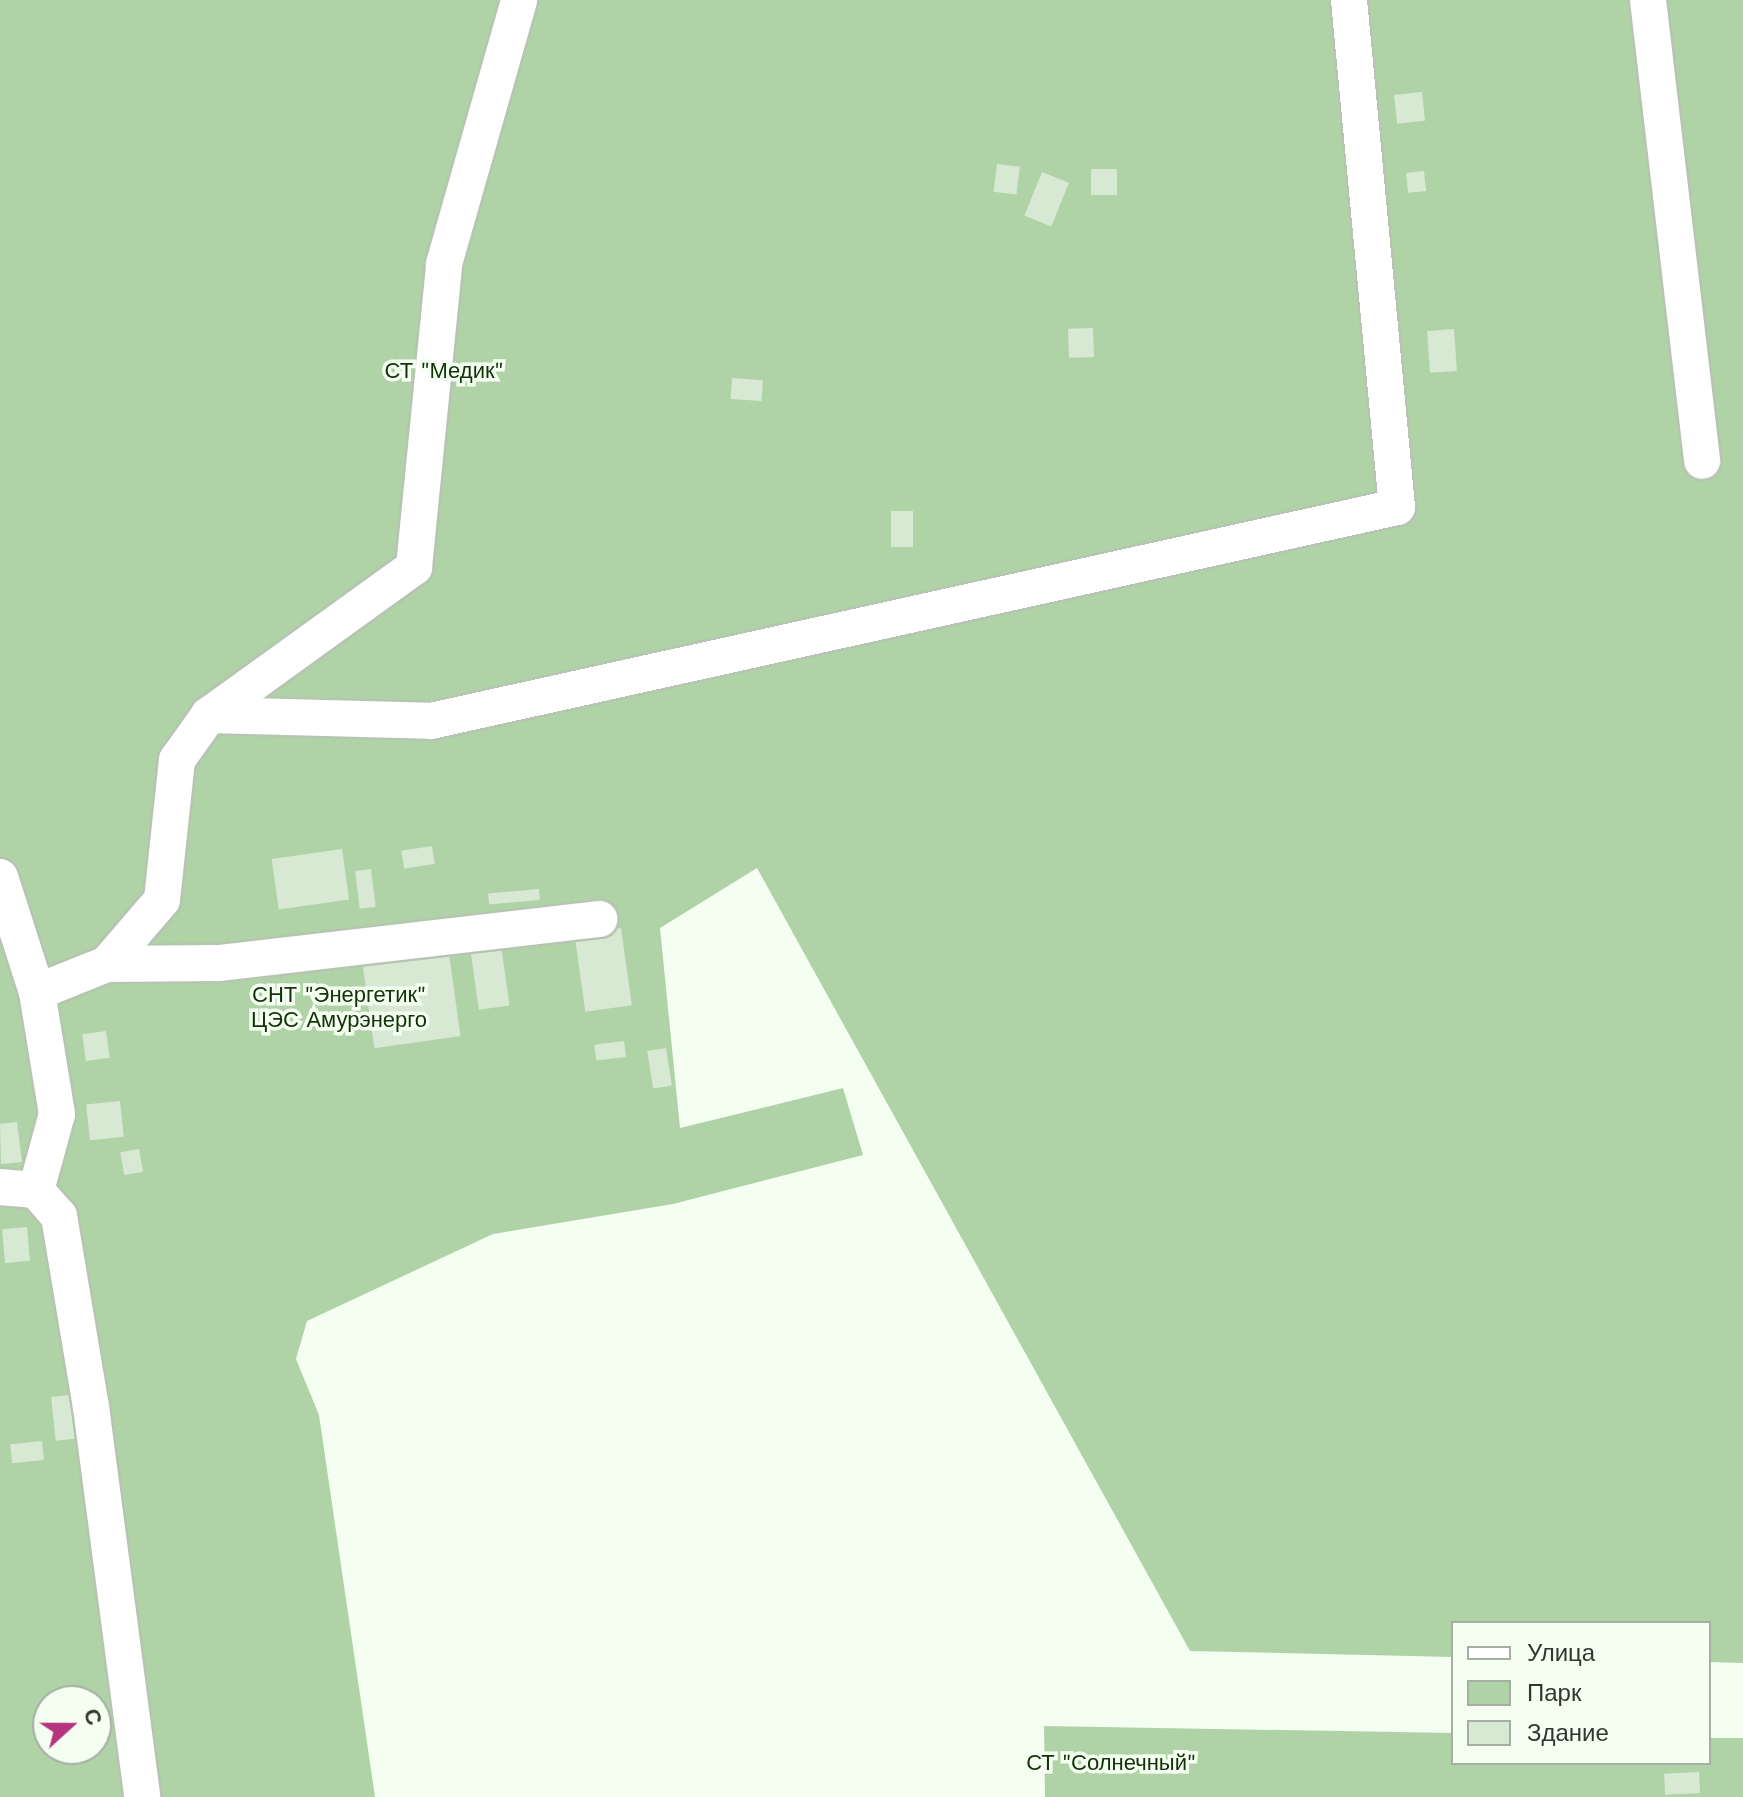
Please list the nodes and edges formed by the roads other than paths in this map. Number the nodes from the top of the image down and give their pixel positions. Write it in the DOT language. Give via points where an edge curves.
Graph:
graph roads {
  1 [pos="519,0"];
  2 [pos="1349,0"];
  3 [pos="1648,0"];
  4 [pos="1702,461"];
  5 [pos="209,715"];
  6 [pos="0,877"];
  7 [pos="599,919"];
  8 [pos="107,964"];
  9 [pos="37,992"];
  10 [pos="0,1187"];
  11 [pos="36,1190"];
  12 [pos="142,1797"];
  1 -- 5 [label="street" via="444,264 414,567"];
  2 -- 5 [label="street" via="1397,507 431,721"];
  3 -- 4 [label="street"];
  5 -- 8 [label="street" via="177,760 162,900"];
  6 -- 9 [label="street"];
  7 -- 8 [label="street" via="219,963"];
  8 -- 9 [label="street"];
  9 -- 11 [label="street" via="57,1114"];
  10 -- 11 [label="street"];
  11 -- 12 [label="street" via="59,1216 62,1231 94,1422"];
}
